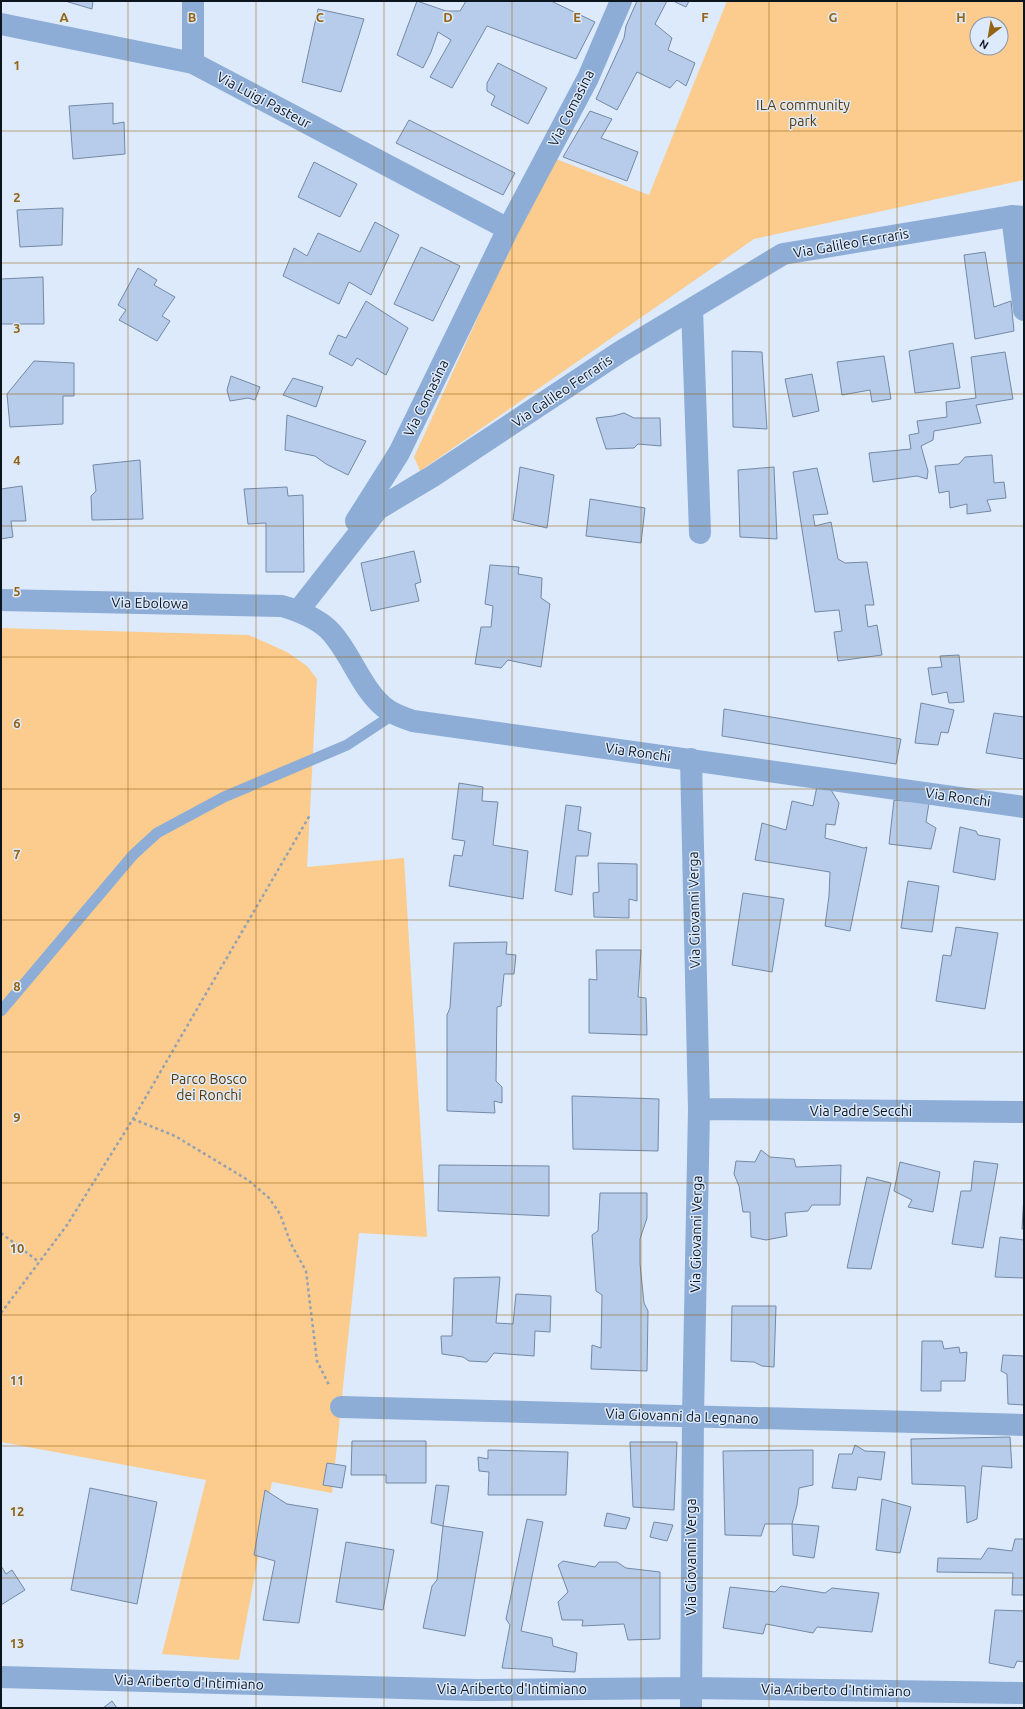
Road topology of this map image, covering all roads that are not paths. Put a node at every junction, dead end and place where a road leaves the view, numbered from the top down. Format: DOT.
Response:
graph roads {
  1 [pos="193,1"];
  2 [pos="621,1"];
  3 [pos="1,24"];
  4 [pos="193,63"];
  5 [pos="1018,216"];
  6 [pos="508,228"];
  7 [pos="692,309"];
  8 [pos="1024,310"];
  9 [pos="700,533"];
  10 [pos="1,600"];
  11 [pos="298,611"];
  12 [pos="394,714"];
  13 [pos="691,759"];
  14 [pos="1024,807"];
  15 [pos="1,1011"];
  16 [pos="698,1109"];
  17 [pos="1024,1112"];
  18 [pos="341,1407"];
  19 [pos="693,1416"];
  20 [pos="1024,1425"];
  21 [pos="1,1677"];
  22 [pos="1024,1693"];
  23 [pos="690,1698"];
  24 [pos="476,1699"];
  1 -- 4 [label="street"];
  2 -- 6 [label="street, Via Comasina"];
  3 -- 4 [label="street, Via Luigi Pasteur"];
  4 -- 6 [label="street, Via Luigi Pasteur"];
  5 -- 7 [label="street, Via Galileo Ferraris"];
  5 -- 8 [label="street"];
  6 -- 11 [label="street, Via Comasina"];
  7 -- 9 [label="street"];
  7 -- 11 [label="street, Via Galileo Ferraris"];
  10 -- 11 [label="street, Via Ebolowa"];
  11 -- 12 [label="street, Via Ronchi"];
  12 -- 13 [label="street, Via Ronchi"];
  12 -- 15 [label="lane"];
  13 -- 14 [label="street, Via Ronchi"];
  13 -- 16 [label="street, Via Giovanni Verga"];
  16 -- 17 [label="street, Via Padre Secchi"];
  16 -- 19 [label="street, Via Giovanni Verga"];
  18 -- 19 [label="street, Via Giovanni da Legnano"];
  19 -- 20 [label="street, Via Giovanni da Legnano"];
  19 -- 23 [label="street, Via Giovanni Verga"];
  21 -- 24 [label="street, Via Ariberto d'Intimiano"];
  22 -- 23 [label="street, Via Ariberto d'Intimiano"];
  23 -- 24 [label="street, Via Ariberto d'Intimiano"];
}
